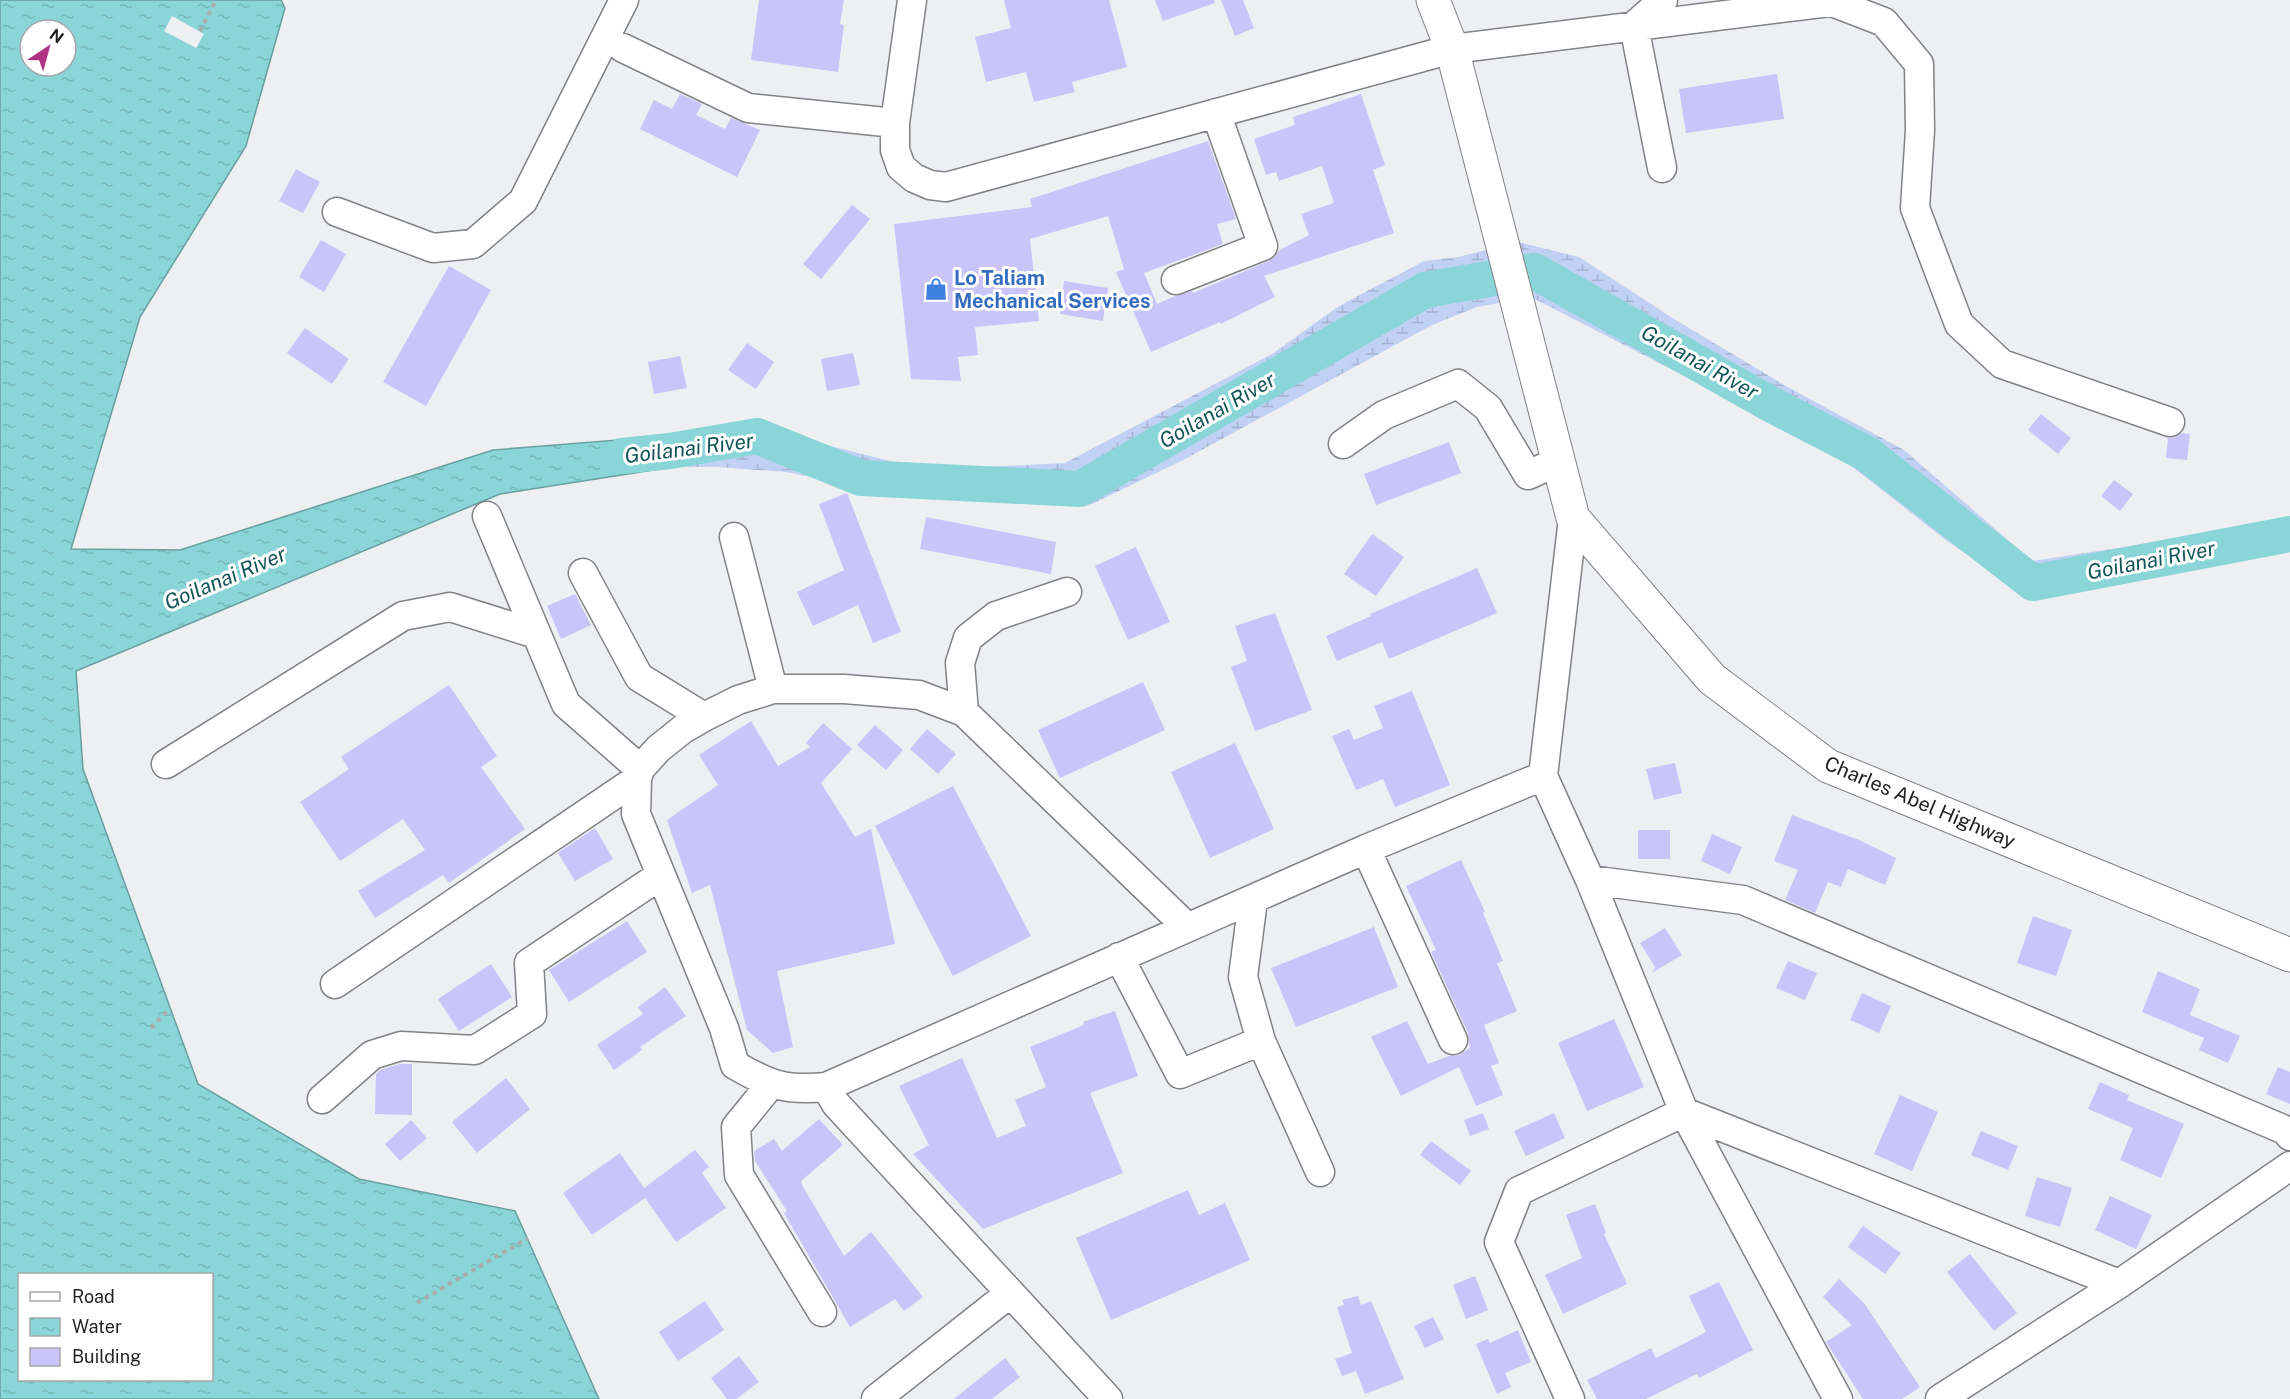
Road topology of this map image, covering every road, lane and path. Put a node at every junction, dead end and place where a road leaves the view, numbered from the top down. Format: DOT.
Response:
graph roads {
  1 [pos="216,0"];
  2 [pos="624,0"];
  3 [pos="912,0"];
  4 [pos="1433,0"];
  5 [pos="1664,0"];
  6 [pos="1839,1"];
  7 [pos="1634,26"];
  8 [pos="200,32"];
  9 [pos="623,48"];
  10 [pos="1452,48"];
  11 [pos="1216,113"];
  12 [pos="895,123"];
  13 [pos="1662,168"];
  14 [pos="337,212"];
  15 [pos="1176,280"];
  16 [pos="2170,422"];
  17 [pos="1343,444"];
  18 [pos="1559,460"];
  19 [pos="487,516"];
  20 [pos="1574,518"];
  21 [pos="734,537"];
  22 [pos="583,573"];
  23 [pos="1066,592"];
  24 [pos="536,634"];
  25 [pos="773,688"];
  26 [pos="964,712"];
  27 [pos="704,717"];
  28 [pos="166,764"];
  29 [pos="638,774"];
  30 [pos="1543,776"];
  31 [pos="1366,849"];
  32 [pos="661,875"];
  33 [pos="1590,880"];
  34 [pos="1253,900"];
  35 [pos="1187,927"];
  36 [pos="2290,955"];
  37 [pos="1119,957"];
  38 [pos="335,984"];
  39 [pos="170,1008"];
  40 [pos="151,1028"];
  41 [pos="1453,1040"];
  42 [pos="1261,1041"];
  43 [pos="771,1084"];
  44 [pos="826,1087"];
  45 [pos="322,1100"];
  46 [pos="1684,1112"];
  47 [pos="2290,1136"];
  48 [pos="2290,1166"];
  49 [pos="1320,1172"];
  50 [pos="528,1238"];
  51 [pos="2119,1284"];
  52 [pos="1009,1294"];
  53 [pos="417,1303"];
  54 [pos="822,1312"];
  55 [pos="876,1399"];
  56 [pos="1108,1399"];
  57 [pos="1570,1399"];
  58 [pos="1838,1399"];
  59 [pos="1940,1399"];
  1 -- 8 [label="path"];
  2 -- 14 [label="street"];
  3 -- 12 [label="street"];
  4 -- 10 [label="main road"];
  5 -- 7 [label="street"];
  6 -- 7 [label="street"];
  6 -- 16 [label="street"];
  7 -- 10 [label="street"];
  7 -- 13 [label="street"];
  9 -- 12 [label="street"];
  10 -- 11 [label="street"];
  10 -- 18 [label="main road, Charles Abel Highway"];
  11 -- 12 [label="street"];
  11 -- 15 [label="street"];
  17 -- 18 [label="street"];
  18 -- 20 [label="main road, Charles Abel Highway"];
  19 -- 24 [label="street"];
  20 -- 30 [label="street"];
  20 -- 36 [label="main road, Charles Abel Highway"];
  21 -- 25 [label="street"];
  22 -- 27 [label="street"];
  23 -- 26 [label="street"];
  24 -- 28 [label="street"];
  24 -- 29 [label="street"];
  25 -- 26 [label="street"];
  25 -- 27 [label="street"];
  26 -- 35 [label="street"];
  27 -- 29 [label="street"];
  29 -- 32 [label="street"];
  29 -- 38 [label="street"];
  30 -- 31 [label="street"];
  30 -- 33 [label="street"];
  31 -- 34 [label="street"];
  31 -- 41 [label="street"];
  32 -- 43 [label="street"];
  32 -- 45 [label="street"];
  33 -- 46 [label="street"];
  33 -- 47 [label="street"];
  34 -- 35 [label="street"];
  34 -- 42 [label="street"];
  35 -- 37 [label="street"];
  37 -- 42 [label="street"];
  37 -- 44 [label="street"];
  39 -- 40 [label="path"];
  42 -- 49 [label="street"];
  43 -- 44 [label="street"];
  43 -- 54 [label="street"];
  44 -- 52 [label="street"];
  46 -- 51 [label="street"];
  46 -- 57 [label="street"];
  46 -- 58 [label="street"];
  48 -- 51 [label="street"];
  50 -- 53 [label="path"];
  51 -- 59 [label="street"];
  52 -- 55 [label="street"];
  52 -- 56 [label="street"];
}
